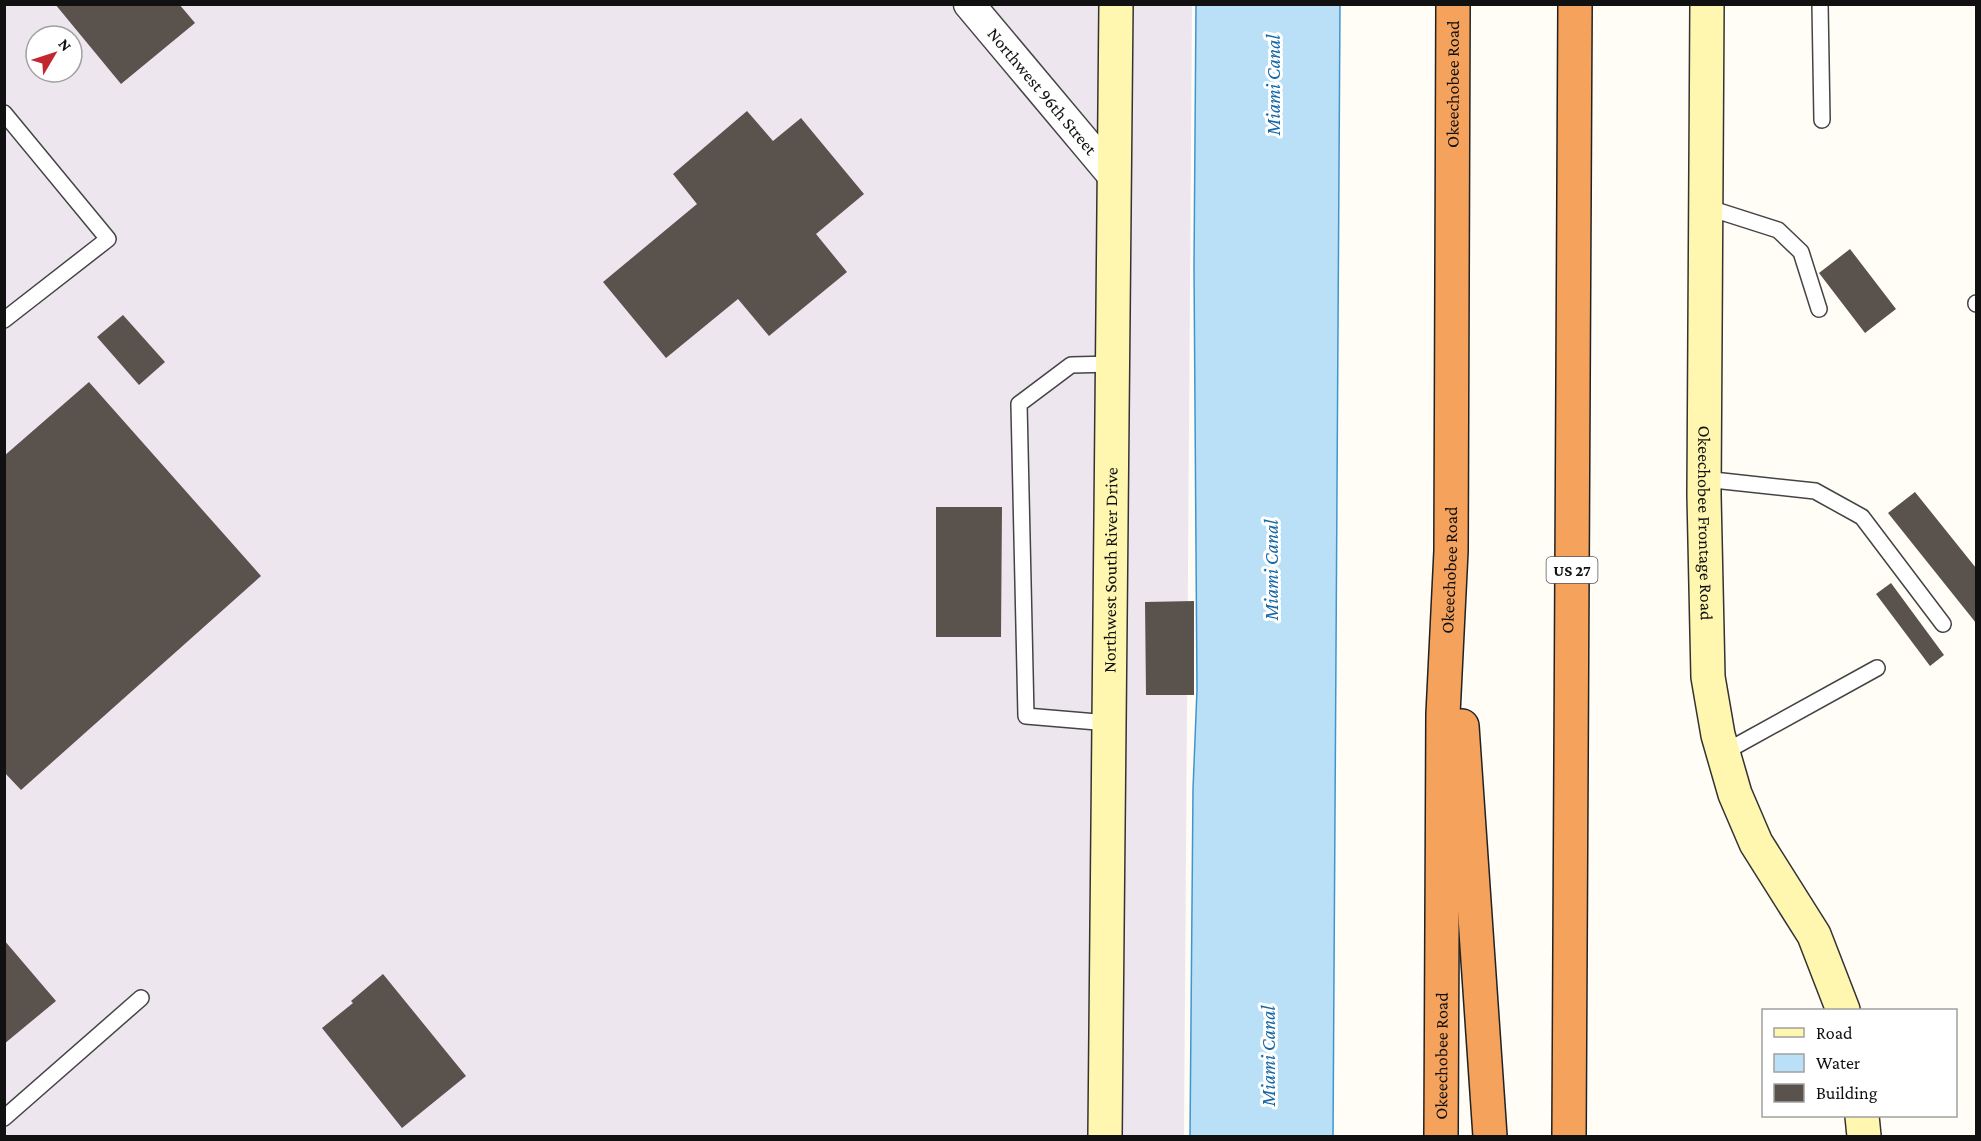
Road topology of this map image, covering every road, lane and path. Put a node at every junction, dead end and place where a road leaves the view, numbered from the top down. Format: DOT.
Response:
graph roads {
  1 [pos="969,4"];
  2 [pos="1116,4"];
  3 [pos="1453,4"];
  4 [pos="1575,4"];
  5 [pos="1707,4"];
  6 [pos="1820,4"];
  7 [pos="4,113"];
  8 [pos="1822,120"];
  9 [pos="1115,178"];
  10 [pos="1706,207"];
  11 [pos="1819,309"];
  12 [pos="4,320"];
  13 [pos="1113,364"];
  14 [pos="1704,479"];
  15 [pos="1451,551"];
  16 [pos="1943,624"];
  17 [pos="1877,668"];
  18 [pos="1109,723"];
  19 [pos="1723,753"];
  20 [pos="141,998"];
  21 [pos="1842,1009"];
  22 [pos="1862,1117"];
  23 [pos="4,1118"];
  24 [pos="1105,1137"];
  25 [pos="1440,1137"];
  26 [pos="1490,1137"];
  27 [pos="1569,1137"];
  28 [pos="1864,1137"];
  1 -- 9 [label="street, Northwest 96th Street"];
  2 -- 9 [label="street, Northwest South River Drive"];
  3 -- 15 [label="highway, Okeechobee Road"];
  4 -- 27 [label="highway, US 27"];
  5 -- 10 [label="street, Okeechobee Frontage Road"];
  6 -- 8 [label="lane"];
  7 -- 12 [label="lane"];
  9 -- 13 [label="street, Northwest South River Drive"];
  10 -- 11 [label="lane"];
  10 -- 14 [label="street, Okeechobee Frontage Road"];
  13 -- 18 [label="street, Northwest South River Drive"];
  13 -- 18 [label="lane"];
  14 -- 16 [label="lane"];
  14 -- 19 [label="street, Okeechobee Frontage Road"];
  15 -- 25 [label="highway, Okeechobee Road"];
  15 -- 26 [label="highway"];
  17 -- 19 [label="lane"];
  18 -- 24 [label="street, Northwest South River Drive"];
  19 -- 21 [label="street, Okeechobee Frontage Road"];
  20 -- 23 [label="lane"];
  22 -- 28 [label="street"];
}
